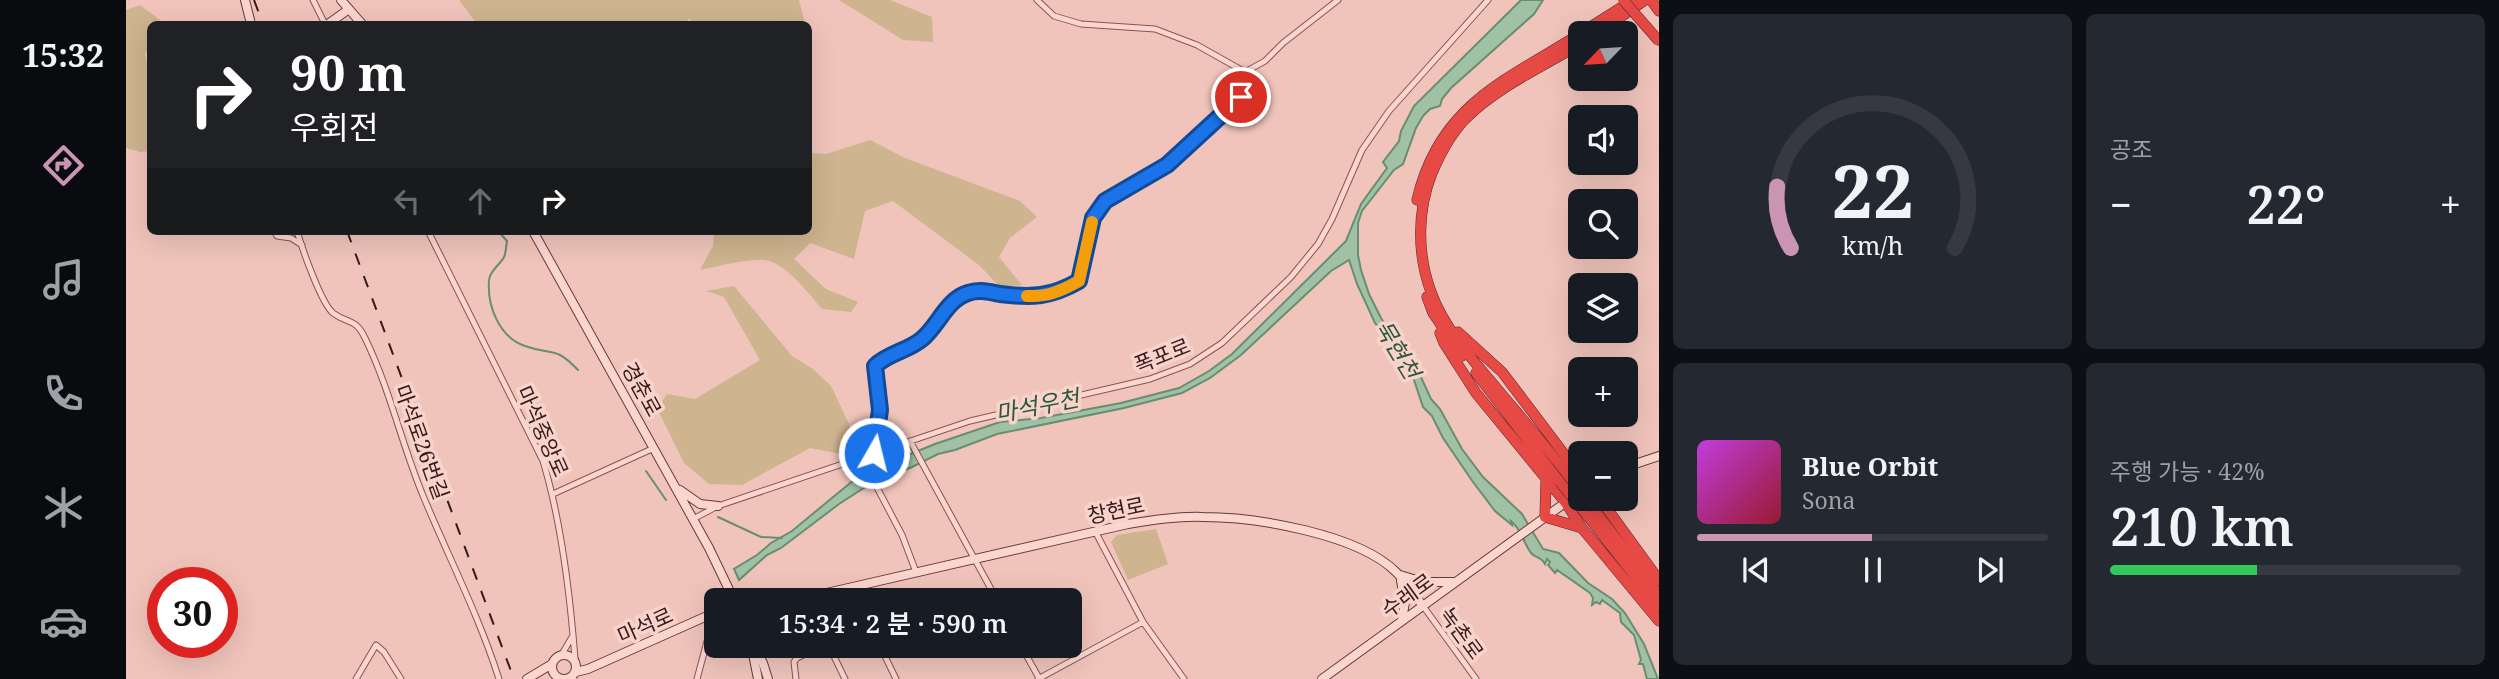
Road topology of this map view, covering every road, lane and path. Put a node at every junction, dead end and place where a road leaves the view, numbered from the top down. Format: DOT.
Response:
graph roads {
  1 [pos="244,0"];
  2 [pos="313,0"];
  3 [pos="341,0"];
  4 [pos="1037,0"];
  5 [pos="1338,0"];
  6 [pos="1488,0"];
  7 [pos="1623,0"];
  8 [pos="1633,0"];
  9 [pos="1645,0"];
  10 [pos="1651,0"];
  11 [pos="349,9"];
  12 [pos="1659,11"];
  13 [pos="250,21"];
  14 [pos="325,21"];
  15 [pos="331,21"];
  16 [pos="359,21"];
  17 [pos="1601,21"];
  18 [pos="1615,21"];
  19 [pos="1659,41"];
  20 [pos="1568,42"];
  21 [pos="1568,51"];
  22 [pos="1245,72"];
  23 [pos="276,235"];
  24 [pos="298,235"];
  25 [pos="430,235"];
  26 [pos="535,235"];
  27 [pos="302,245"];
  28 [pos="1433,313"];
  29 [pos="1447,322"];
  30 [pos="910,441"];
  31 [pos="654,448"];
  32 [pos="874,453"];
  33 [pos="1659,456"];
  34 [pos="861,457"];
  35 [pos="1566,458"];
  36 [pos="1568,460"];
  37 [pos="1638,463"];
  38 [pos="1563,478"];
  39 [pos="1546,479"];
  40 [pos="1568,482"];
  41 [pos="675,487"];
  42 [pos="553,494"];
  43 [pos="1566,503"];
  44 [pos="718,506"];
  45 [pos="1609,511"];
  46 [pos="1591,513"];
  47 [pos="1545,517"];
  48 [pos="693,519"];
  49 [pos="1582,528"];
  50 [pos="1096,533"];
  51 [pos="975,560"];
  52 [pos="916,572"];
  53 [pos="1399,575"];
  54 [pos="1659,580"];
  55 [pos="1455,582"];
  56 [pos="729,588"];
  57 [pos="855,588"];
  58 [pos="990,588"];
  59 [pos="1659,595"];
  60 [pos="1423,606"];
  61 [pos="1659,607"];
  62 [pos="704,618"];
  63 [pos="1402,621"];
  64 [pos="1659,621"];
  65 [pos="1143,622"];
  66 [pos="573,634"];
  67 [pos="562,654"];
  68 [pos="704,655"];
  69 [pos="755,658"];
  70 [pos="760,658"];
  71 [pos="797,658"];
  72 [pos="835,658"];
  73 [pos="886,658"];
  74 [pos="1028,658"];
  75 [pos="575,659"];
  76 [pos="552,664"];
  77 [pos="574,675"];
  78 [pos="557,677"];
  79 [pos="529,678"];
  80 [pos="356,679"];
  81 [pos="401,679"];
  82 [pos="499,679"];
  83 [pos="698,679"];
  84 [pos="758,679"];
  85 [pos="768,679"];
  86 [pos="796,679"];
  87 [pos="845,679"];
  88 [pos="896,679"];
  89 [pos="1039,679"];
  90 [pos="1184,679"];
  91 [pos="1322,679"];
  92 [pos="1476,679"];
  1 -- 13 [label="main road"];
  2 -- 14 [label="street"];
  3 -- 11 [label="main road"];
  4 -- 22 [label="street"];
  5 -- 22 [label="street"];
  6 -- 30 [label="street, 폭포로"];
  7 -- 19 [label="highway, bridge"];
  8 -- 17 [label="highway"];
  9 -- 18 [label="highway"];
  10 -- 12 [label="highway"];
  11 -- 15 [label="main road"];
  11 -- 16 [label="main road"];
  20 -- 28 [label="highway"];
  21 -- 29 [label="highway"];
  22 -- 32 [label="street"];
  23 -- 27 [label="street"];
  24 -- 27 [label="street, 마석로26번길"];
  25 -- 42 [label="street, 마석중앙로"];
  26 -- 31 [label="main road, 경춘로"];
  27 -- 82 [label="street, 마석로26번길"];
  28 -- 38 [label="highway"];
  28 -- 39 [label="highway"];
  29 -- 35 [label="highway"];
  29 -- 38 [label="highway"];
  30 -- 32 [label="street, 폭포로"];
  30 -- 51 [label="street"];
  31 -- 41 [label="main road, 경춘로"];
  31 -- 42 [label="street"];
  32 -- 34 [label="street, 폭포로"];
  33 -- 37 [label="main road"];
  34 -- 44 [label="street, 폭포로"];
  34 -- 52 [label="street"];
  35 -- 36 [label="highway"];
  38 -- 40 [label="highway"];
  38 -- 46 [label="highway, bridge"];
  39 -- 43 [label="highway"];
  39 -- 47 [label="highway"];
  41 -- 44 [label="main road"];
  41 -- 48 [label="main road, 경춘로"];
  42 -- 66 [label="street, 마석중앙로"];
  43 -- 47 [label="main road"];
  43 -- 49 [label="highway"];
  44 -- 48 [label="street, 폭포로"];
  45 -- 54 [label="highway"];
  46 -- 59 [label="highway"];
  46 -- 61 [label="highway"];
  47 -- 49 [label="highway"];
  47 -- 55 [label="main road, 수레로"];
  48 -- 56 [label="main road, 경춘로"];
  49 -- 64 [label="highway"];
  50 -- 51 [label="main road, 창현로"];
  50 -- 53 [label="main road, 창현로"];
  50 -- 65 [label="street"];
  51 -- 52 [label="main road, 창현로"];
  51 -- 58 [label="street"];
  52 -- 57 [label="main road, 창현로"];
  53 -- 55 [label="main road"];
  53 -- 60 [label="main road, 창현로"];
  53 -- 63 [label="main road"];
  55 -- 60 [label="main road, 수레로"];
  60 -- 63 [label="main road, 수레로"];
  60 -- 92 [label="street, 녹촌로"];
  62 -- 77 [label="main road, 마석로"];
  63 -- 91 [label="main road, 수레로"];
  65 -- 89 [label="street"];
  65 -- 90 [label="street"];
  66 -- 67 [label="street"];
  66 -- 75 [label="street, 마석중앙로"];
  67 -- 75 [label="main road"];
  67 -- 76 [label="main road"];
  68 -- 83 [label="street"];
  69 -- 84 [label="main road"];
  70 -- 85 [label="main road"];
  71 -- 86 [label="street"];
  72 -- 87 [label="street"];
  73 -- 88 [label="street"];
  74 -- 89 [label="street"];
  75 -- 77 [label="main road"];
  76 -- 78 [label="main road"];
  76 -- 79 [label="main road"];
  77 -- 78 [label="main road"];
  78 -- 79 [label="main road"];
  80 -- 81 [label="street"];
}
